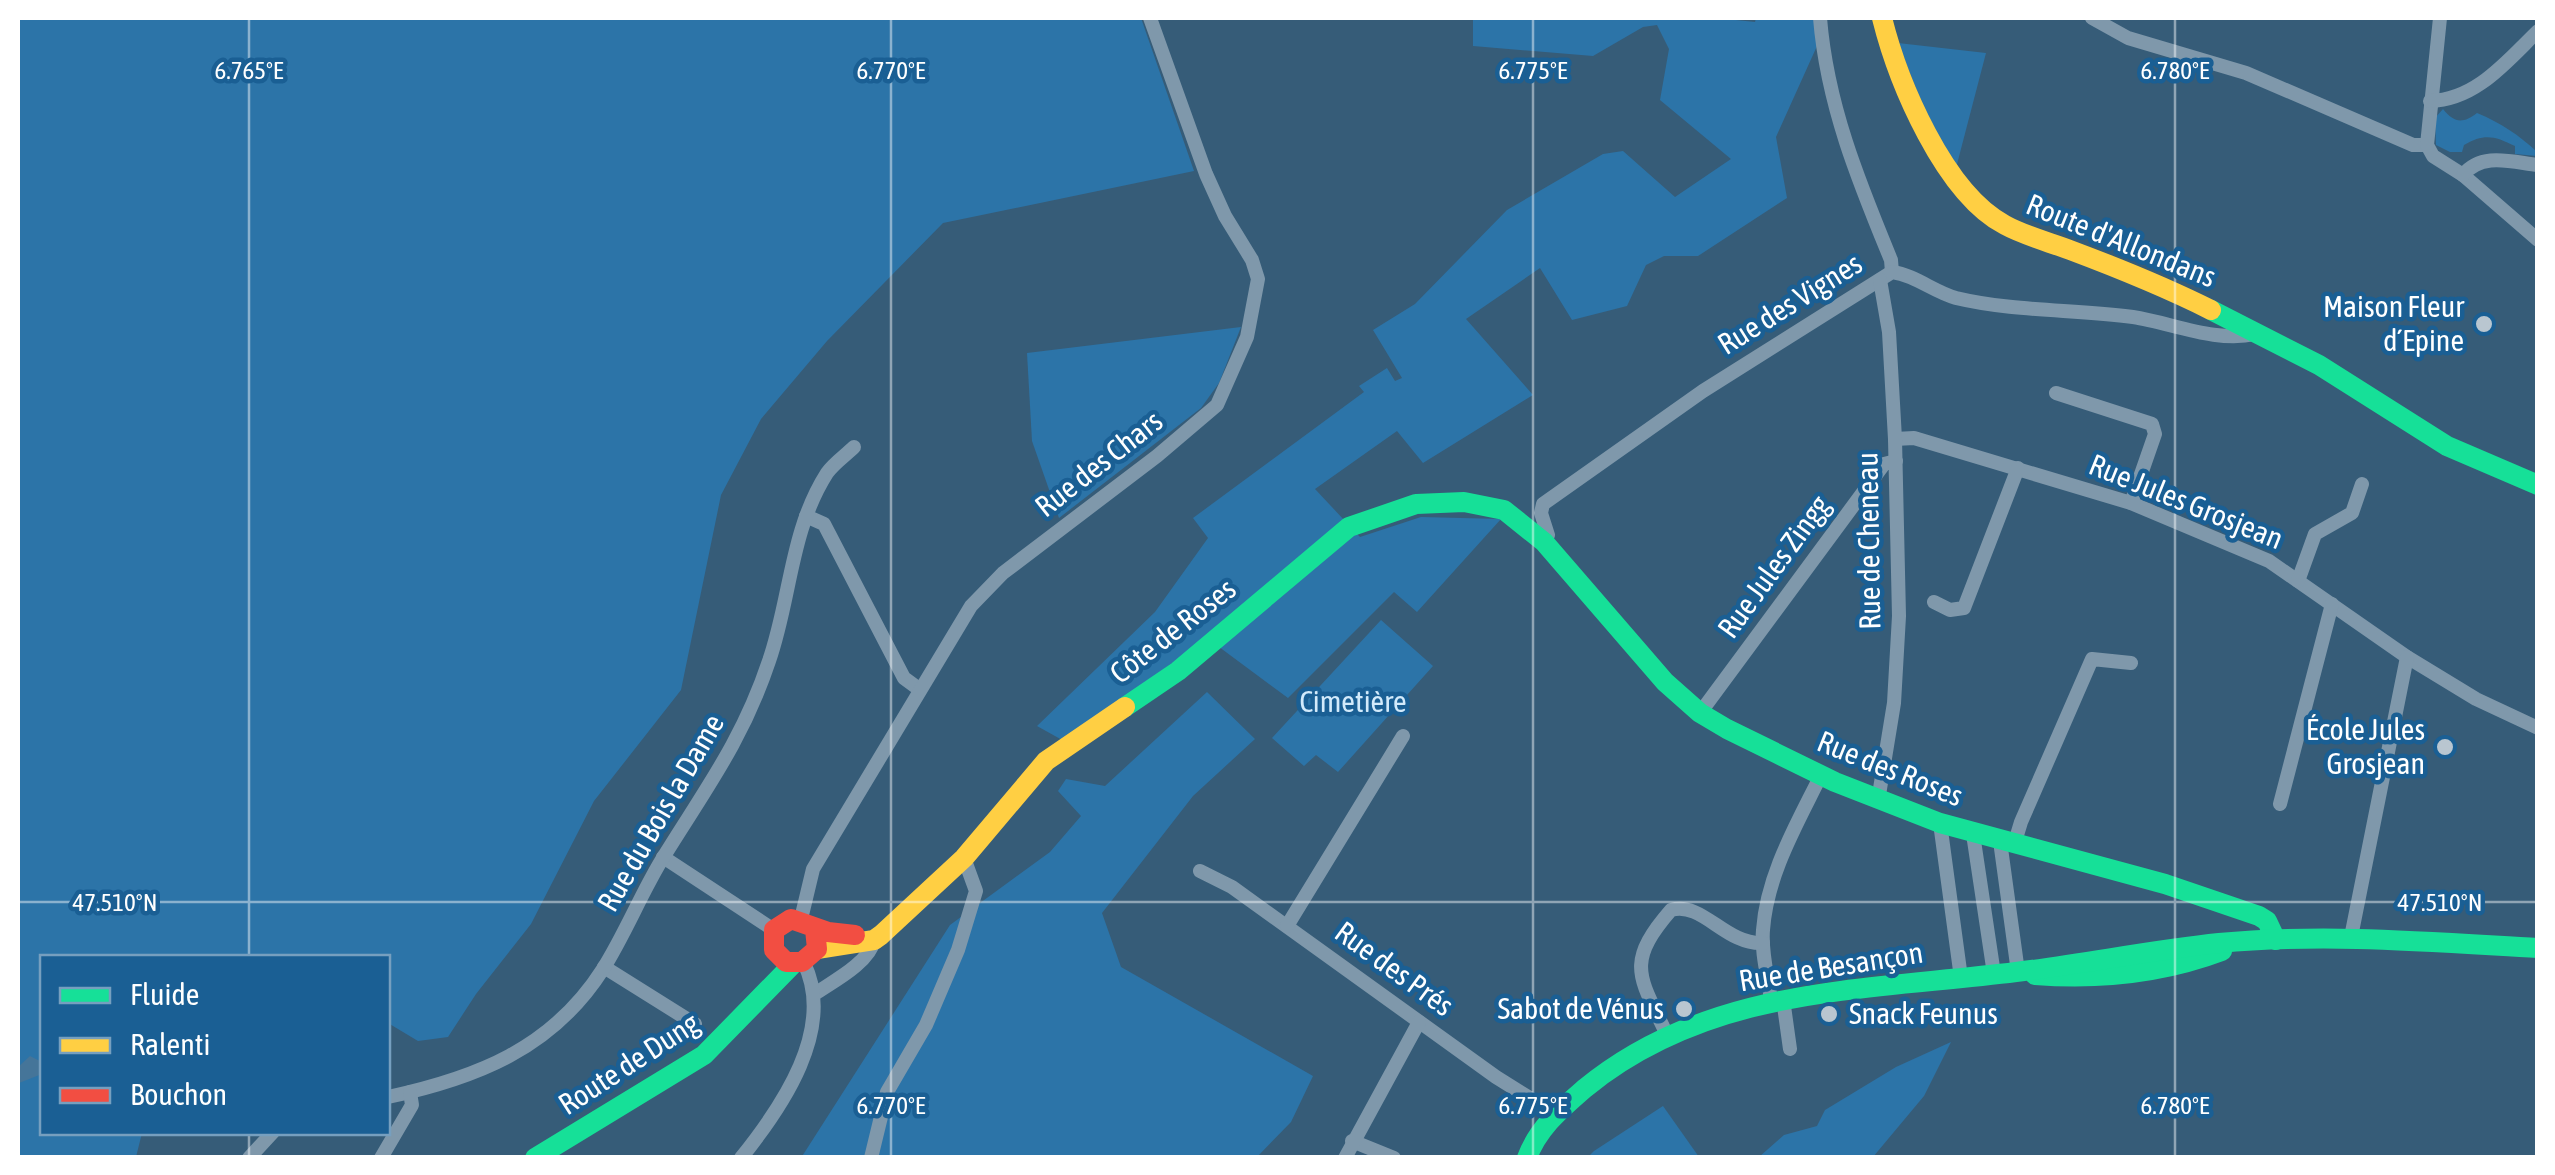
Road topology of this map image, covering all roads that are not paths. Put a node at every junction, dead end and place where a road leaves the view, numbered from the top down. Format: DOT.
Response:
graph roads {
  1 [pos="1150,18"];
  2 [pos="1820,18"];
  3 [pos="1882,18"];
  4 [pos="2092,18"];
  5 [pos="2440,18"];
  6 [pos="2538,31"];
  7 [pos="2430,100"];
  8 [pos="2427,145"];
  9 [pos="2538,165"];
  10 [pos="2463,176"];
  11 [pos="2538,240"];
  12 [pos="1886,276"];
  13 [pos="2254,334"];
  14 [pos="2056,394"];
  15 [pos="1895,439"];
  16 [pos="854,447"];
  17 [pos="1896,461"];
  18 [pos="2018,468"];
  19 [pos="2362,484"];
  20 [pos="2538,485"];
  21 [pos="2132,503"];
  22 [pos="806,516"];
  23 [pos="1544,542"];
  24 [pos="2298,580"];
  25 [pos="1934,602"];
  26 [pos="2332,604"];
  27 [pos="2407,657"];
  28 [pos="2131,663"];
  29 [pos="919,689"];
  30 [pos="1700,713"];
  31 [pos="2538,728"];
  32 [pos="1402,736"];
  33 [pos="1820,775"];
  34 [pos="1878,800"];
  35 [pos="2280,804"];
  36 [pos="1940,823"];
  37 [pos="1973,834"];
  38 [pos="2007,843"];
  39 [pos="663,858"];
  40 [pos="964,858"];
  41 [pos="1200,871"];
  42 [pos="1286,926"];
  43 [pos="880,935"];
  44 [pos="2350,937"];
  45 [pos="773,938"];
  46 [pos="2276,940"];
  47 [pos="1763,943"];
  48 [pos="806,945"];
  49 [pos="2538,948"];
  50 [pos="604,967"];
  51 [pos="2018,972"];
  52 [pos="1994,974"];
  53 [pos="1960,978"];
  54 [pos="816,993"];
  55 [pos="1777,1000"];
  56 [pos="746,1010"];
  57 [pos="1420,1022"];
  58 [pos="695,1024"];
  59 [pos="1668,1035"];
  60 [pos="1790,1048"];
  61 [pos="410,1092"];
  62 [pos="390,1097"];
  63 [pos="1552,1116"];
  64 [pos="270,1135"];
  65 [pos="1352,1141"];
  66 [pos="249,1158"];
  67 [pos="381,1158"];
  68 [pos="535,1158"];
  69 [pos="741,1158"];
  70 [pos="871,1158"];
  71 [pos="1345,1158"];
  72 [pos="1394,1158"];
  73 [pos="1527,1158"];
  1 -- 29 [label="street, Rue des Chars"];
  2 -- 12 [label="street, Rue de Cheneau"];
  3 -- 13 [label="street, Route d'Allondans"];
  4 -- 8 [label="street"];
  5 -- 7 [label="street"];
  6 -- 7 [label="street"];
  7 -- 8 [label="street"];
  8 -- 10 [label="street"];
  9 -- 10 [label="street"];
  10 -- 11 [label="street"];
  12 -- 13 [label="street, Rue des Vignes"];
  12 -- 15 [label="street, Rue de Cheneau"];
  12 -- 23 [label="street, Rue des Vignes"];
  13 -- 20 [label="street, Route d'Allondans"];
  14 -- 21 [label="street"];
  15 -- 17 [label="street, Rue de Cheneau"];
  15 -- 18 [label="street, Rue Jules Grosjean"];
  16 -- 22 [label="street, Rue du Bois la Dame"];
  17 -- 30 [label="street, Rue Jules Zingg"];
  17 -- 34 [label="street, Rue de Cheneau"];
  18 -- 21 [label="street, Rue Jules Grosjean"];
  18 -- 25 [label="street"];
  19 -- 24 [label="street"];
  21 -- 24 [label="street, Rue Jules Grosjean"];
  22 -- 29 [label="street"];
  22 -- 39 [label="street, Rue du Bois la Dame"];
  23 -- 30 [label="street, Rue des Roses"];
  23 -- 40 [label="street, Côte de Roses"];
  24 -- 26 [label="street, Rue Jules Grosjean"];
  26 -- 27 [label="street, Rue Jules Grosjean"];
  26 -- 35 [label="street"];
  27 -- 31 [label="street, Rue Jules Grosjean"];
  27 -- 44 [label="street"];
  28 -- 38 [label="street"];
  29 -- 48 [label="street, Rue des Chars"];
  30 -- 33 [label="street, Rue des Roses"];
  32 -- 42 [label="street"];
  33 -- 34 [label="street, Rue des Roses"];
  33 -- 47 [label="street"];
  34 -- 36 [label="street, Rue des Roses"];
  36 -- 37 [label="street, Rue des Roses"];
  36 -- 53 [label="street"];
  37 -- 38 [label="street, Rue des Roses"];
  37 -- 52 [label="street"];
  38 -- 46 [label="street, Rue des Roses"];
  38 -- 51 [label="street"];
  39 -- 45 [label="street"];
  39 -- 50 [label="street, Rue du Bois la Dame"];
  40 -- 43 [label="street, Côte de Roses"];
  40 -- 70 [label="street"];
  41 -- 42 [label="street, Rue des Prés"];
  42 -- 57 [label="street, Rue des Prés"];
  43 -- 48 [label="street"];
  43 -- 54 [label="street"];
  44 -- 46 [label="street, Rue de Besançon"];
  44 -- 49 [label="street, Rue de Besançon"];
  45 -- 48 [label="street"];
  45 -- 48 [label="street"];
  45 -- 56 [label="street, Route de Dung"];
  46 -- 51 [label="street, Rue de Besançon"];
  47 -- 55 [label="street"];
  47 -- 59 [label="street"];
  48 -- 54 [label="street"];
  48 -- 56 [label="street, Route de Dung"];
  50 -- 58 [label="street"];
  50 -- 61 [label="street, Rue du Bois la Dame"];
  51 -- 52 [label="street, Rue de Besançon"];
  52 -- 53 [label="street, Rue de Besançon"];
  53 -- 55 [label="street, Rue de Besançon"];
  54 -- 69 [label="street"];
  55 -- 59 [label="street, Rue de Besançon"];
  55 -- 60 [label="street"];
  56 -- 68 [label="street, Route de Dung"];
  57 -- 63 [label="street, Rue des Prés"];
  57 -- 65 [label="street"];
  59 -- 63 [label="street, Rue de Besançon"];
  61 -- 62 [label="street, Rue du Bois la Dame"];
  61 -- 67 [label="street"];
  63 -- 73 [label="street, Rue de Besançon"];
  64 -- 66 [label="street"];
  65 -- 71 [label="street"];
  65 -- 72 [label="street"];
}
